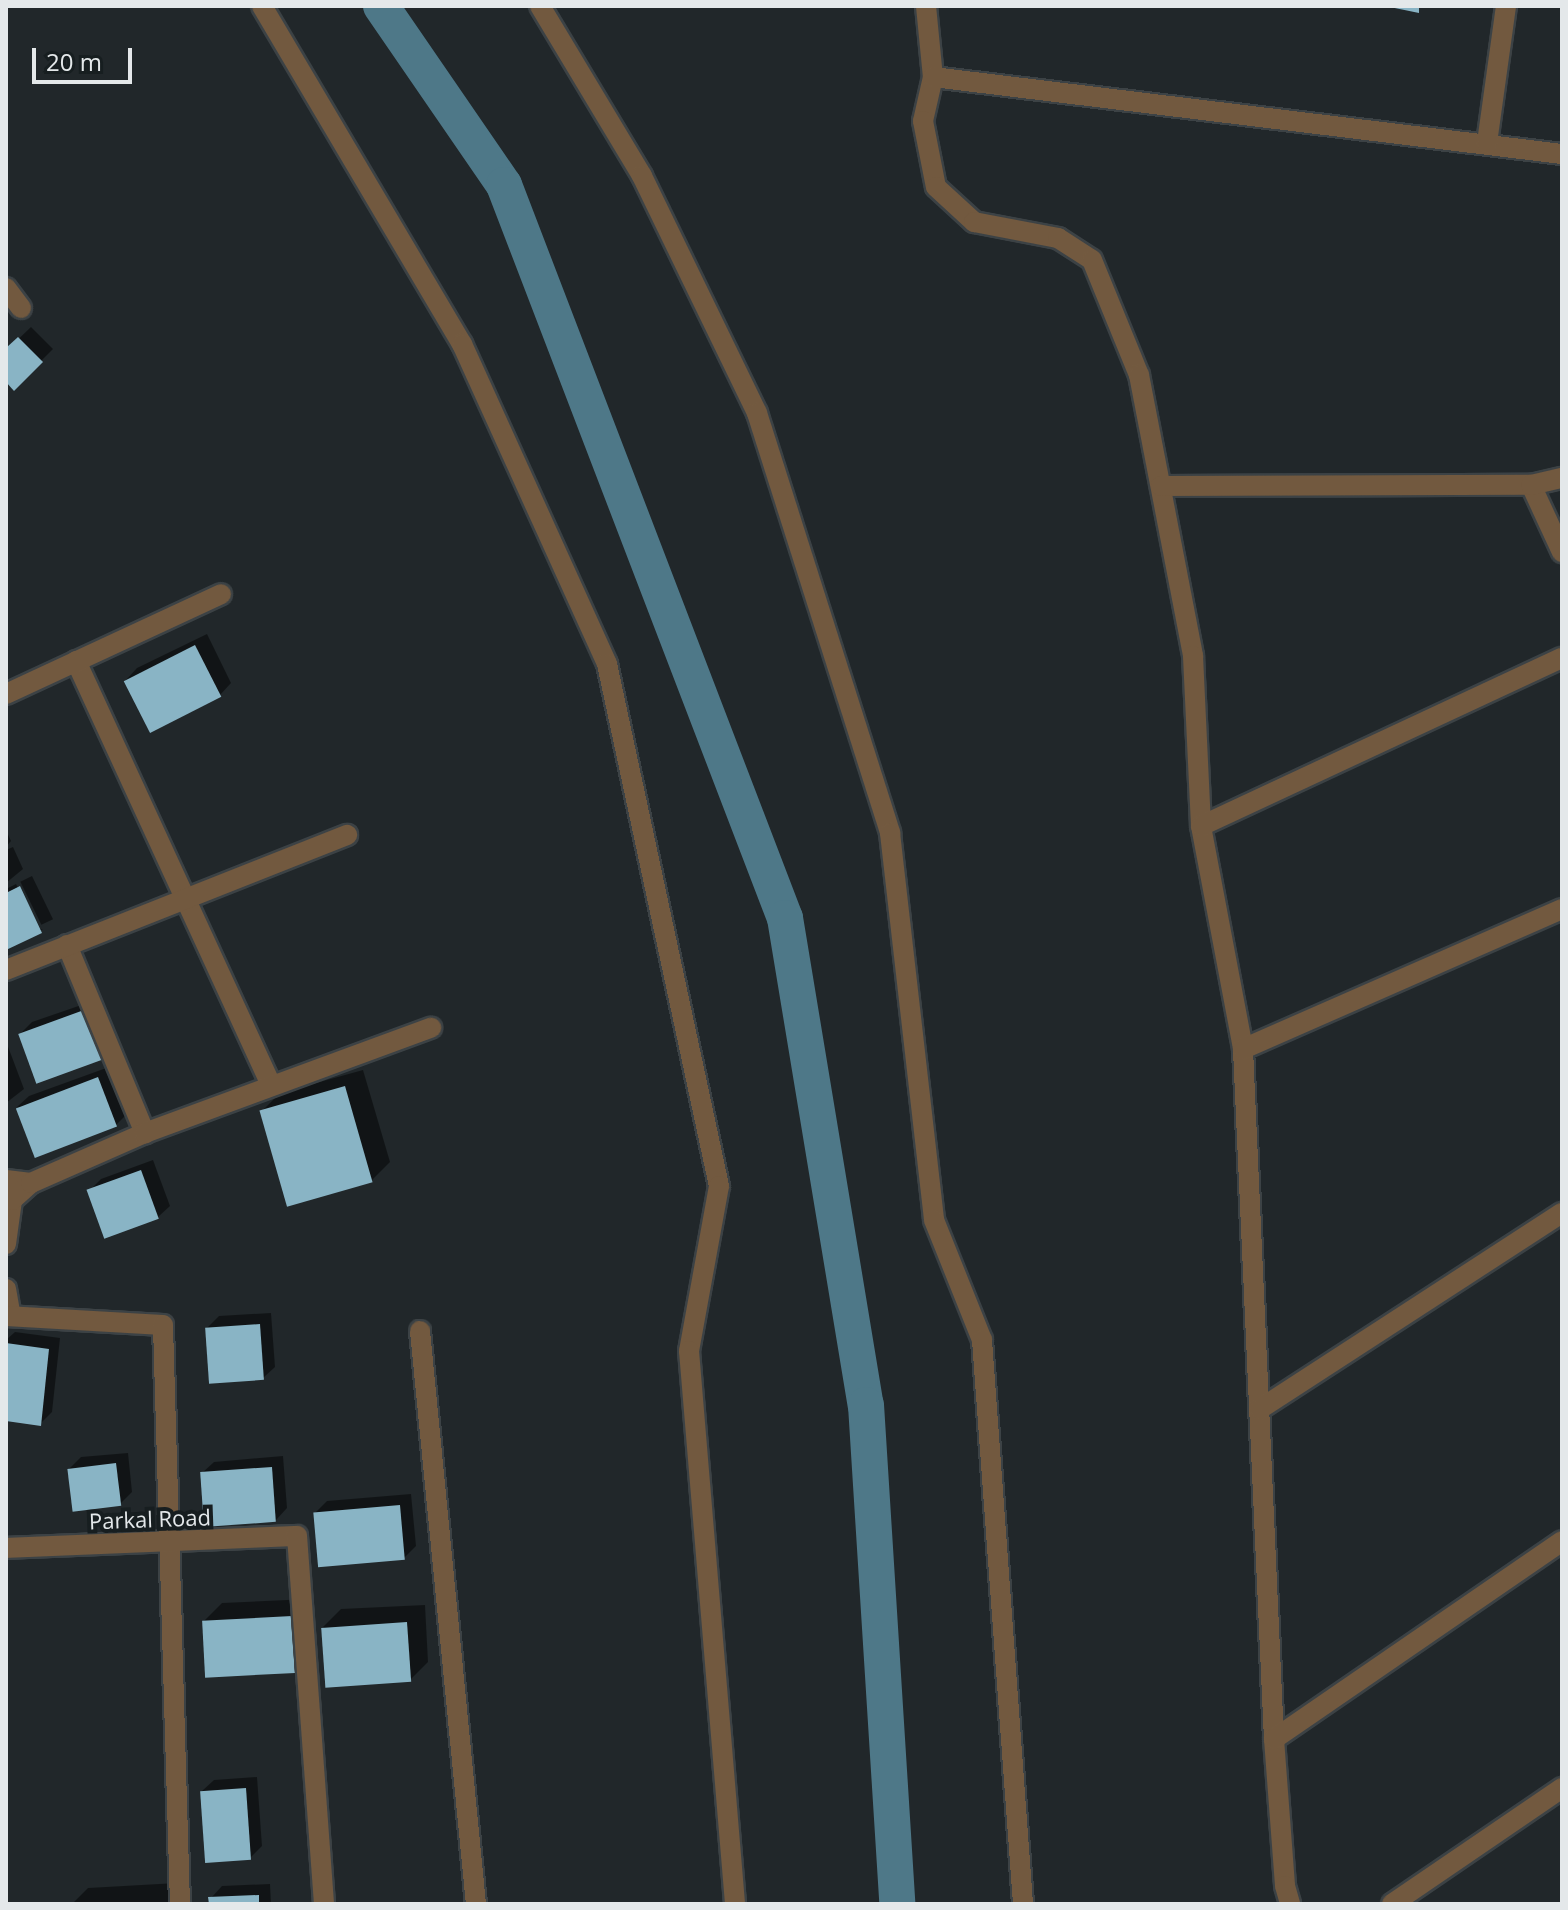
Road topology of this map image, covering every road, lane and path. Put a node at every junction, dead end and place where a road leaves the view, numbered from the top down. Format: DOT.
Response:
graph roads {
  1 [pos="262,6"];
  2 [pos="540,6"];
  3 [pos="926,6"];
  4 [pos="1506,6"];
  5 [pos="933,77"];
  6 [pos="1487,143"];
  7 [pos="1562,154"];
  8 [pos="6,288"];
  9 [pos="21,308"];
  10 [pos="1562,478"];
  11 [pos="1531,485"];
  12 [pos="1161,486"];
  13 [pos="1562,552"];
  14 [pos="221,594"];
  15 [pos="1562,658"];
  16 [pos="76,661"];
  17 [pos="6,694"];
  18 [pos="1201,826"];
  19 [pos="347,835"];
  20 [pos="185,899"];
  21 [pos="1562,909"];
  22 [pos="67,945"];
  23 [pos="6,970"];
  24 [pos="431,1028"];
  25 [pos="1243,1049"];
  26 [pos="271,1085"];
  27 [pos="145,1133"];
  28 [pos="6,1180"];
  29 [pos="31,1183"];
  30 [pos="1562,1213"];
  31 [pos="6,1244"];
  32 [pos="6,1289"];
  33 [pos="9,1316"];
  34 [pos="420,1331"];
  35 [pos="1260,1409"];
  36 [pos="1562,1541"];
  37 [pos="171,1543"];
  38 [pos="6,1548"];
  39 [pos="1274,1739"];
  40 [pos="1562,1788"];
  41 [pos="180,1904"];
  42 [pos="324,1904"];
  43 [pos="476,1904"];
  44 [pos="735,1904"];
  45 [pos="1023,1904"];
  46 [pos="1290,1904"];
  47 [pos="1392,1904"];
  1 -- 44 [label="street"];
  2 -- 45 [label="street"];
  3 -- 5 [label="street"];
  4 -- 6 [label="street"];
  5 -- 6 [label="street"];
  5 -- 12 [label="street"];
  6 -- 7 [label="street"];
  8 -- 9 [label="street"];
  10 -- 11 [label="street"];
  11 -- 12 [label="street"];
  11 -- 13 [label="street"];
  12 -- 18 [label="street"];
  14 -- 16 [label="street"];
  15 -- 18 [label="street"];
  16 -- 17 [label="street"];
  16 -- 20 [label="street"];
  18 -- 25 [label="street"];
  19 -- 20 [label="street"];
  20 -- 22 [label="street"];
  20 -- 26 [label="street"];
  21 -- 25 [label="street"];
  22 -- 23 [label="street"];
  22 -- 27 [label="street"];
  24 -- 26 [label="street"];
  25 -- 35 [label="street"];
  26 -- 27 [label="street"];
  27 -- 29 [label="street"];
  28 -- 29 [label="street"];
  29 -- 31 [label="street"];
  30 -- 35 [label="street"];
  32 -- 33 [label="street"];
  33 -- 37 [label="street"];
  34 -- 43 [label="street"];
  35 -- 39 [label="street"];
  36 -- 39 [label="street"];
  37 -- 38 [label="street, Parkal Road"];
  37 -- 41 [label="street"];
  37 -- 42 [label="street, Parkal Road"];
  39 -- 46 [label="street"];
  40 -- 47 [label="street"];
}
